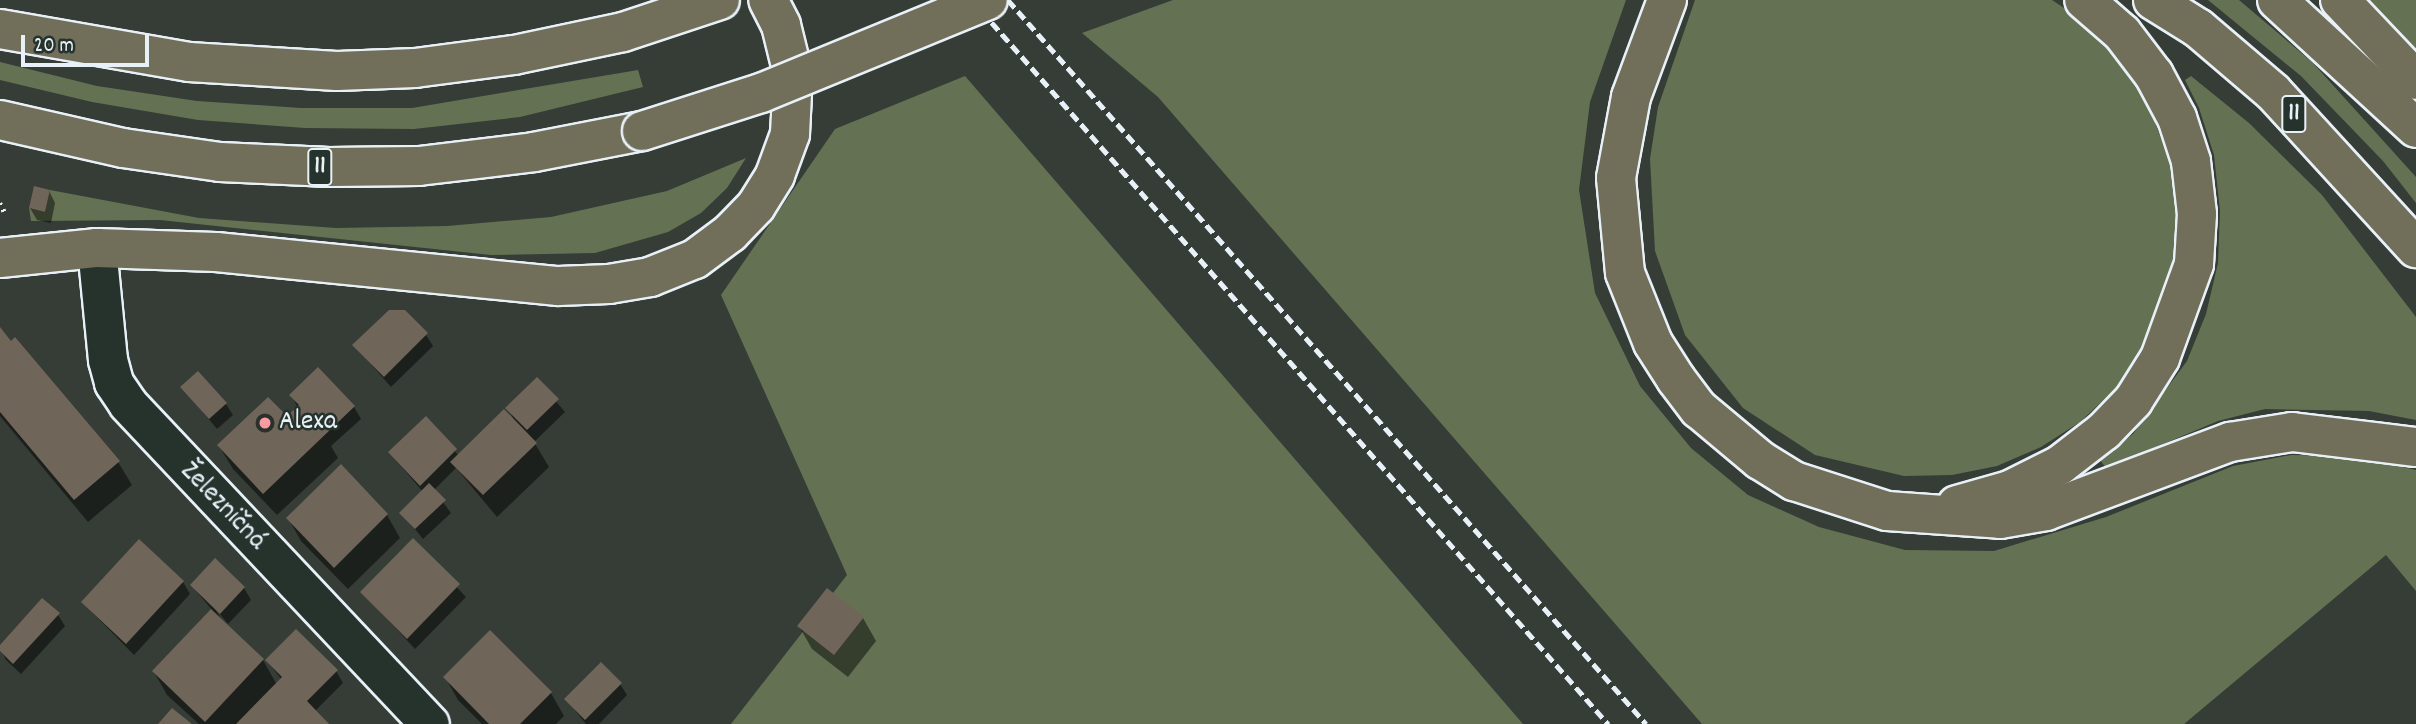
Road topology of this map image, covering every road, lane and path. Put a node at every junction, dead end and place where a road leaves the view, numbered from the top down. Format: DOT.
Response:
graph roads {
  1 [pos="720,0"];
  2 [pos="768,0"];
  3 [pos="988,0"];
  4 [pos="1667,0"];
  5 [pos="2084,0"];
  6 [pos="2153,0"];
  7 [pos="2277,0"];
  8 [pos="2340,0"];
  9 [pos="0,2"];
  10 [pos="0,29"];
  11 [pos="120,51"];
  12 [pos="2416,80"];
  13 [pos="0,120"];
  14 [pos="2416,128"];
  15 [pos="97,248"];
  16 [pos="2416,248"];
  17 [pos="0,258"];
  18 [pos="2416,447"];
  19 [pos="1928,513"];
  20 [pos="430,724"];
  1 -- 11 [label="main road"];
  2 -- 15 [label="main road"];
  3 -- 13 [label="main road, 11, bridge"];
  4 -- 19 [label="main road"];
  5 -- 19 [label="main road"];
  6 -- 16 [label="main road, 11"];
  7 -- 14 [label="main road"];
  8 -- 12 [label="main road"];
  9 -- 11 [label="main road"];
  10 -- 11 [label="main road"];
  15 -- 17 [label="main road"];
  15 -- 20 [label="street, Železničná"];
  18 -- 19 [label="main road"];
}
